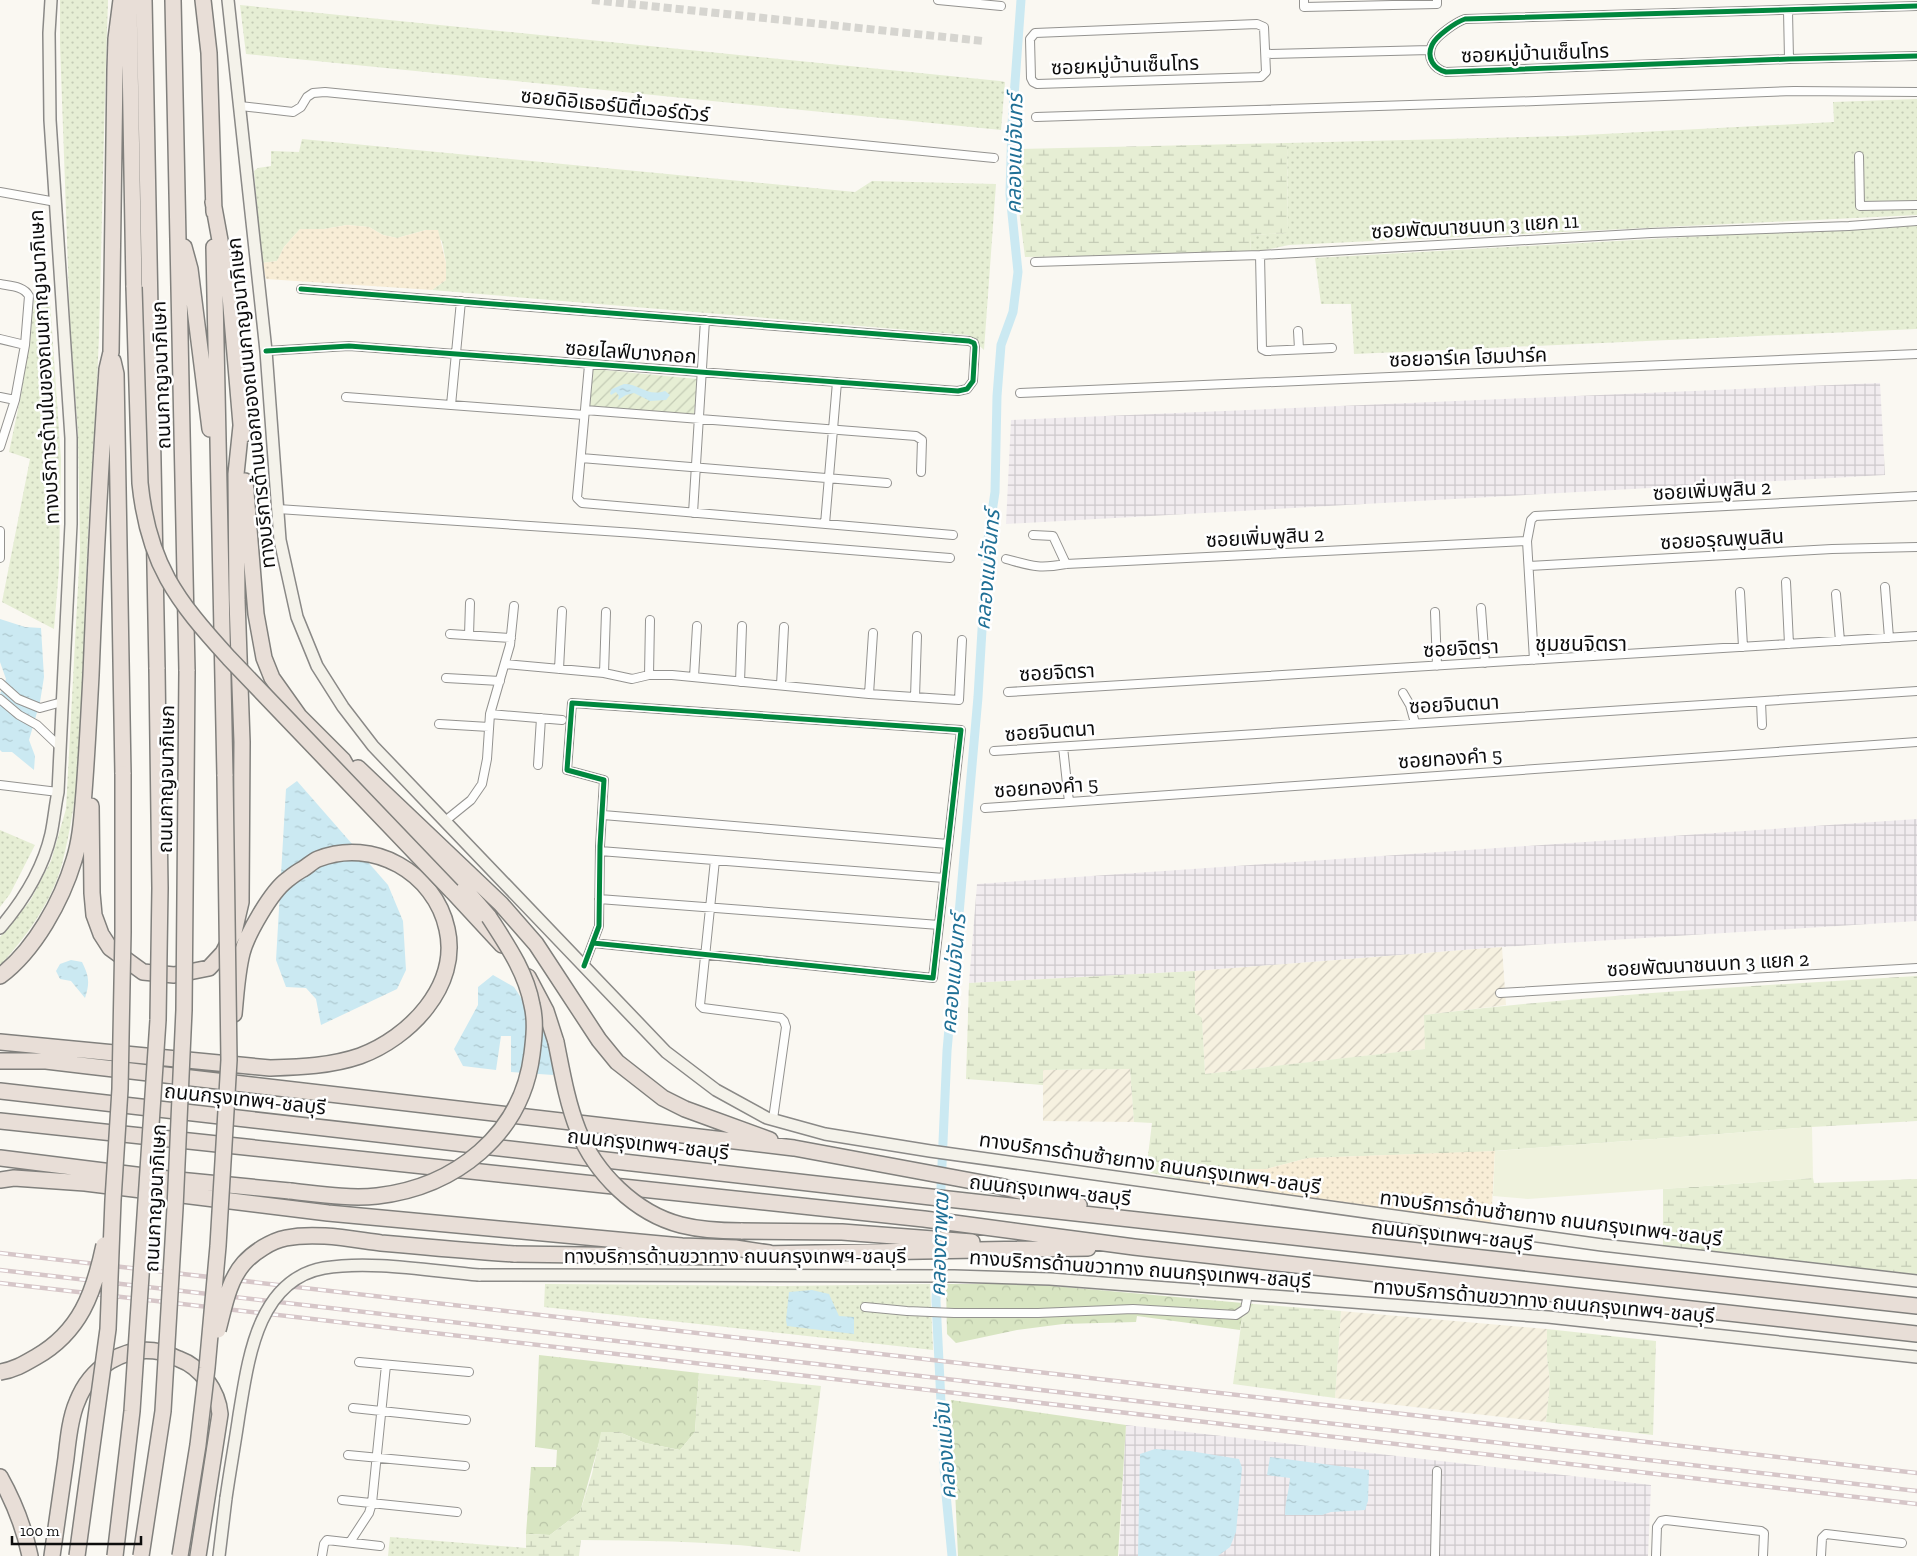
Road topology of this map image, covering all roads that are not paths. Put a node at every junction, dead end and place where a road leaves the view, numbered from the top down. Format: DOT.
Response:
graph roads {
  1 [pos="51,0"];
  2 [pos="121,0"];
  3 [pos="129,0"];
  4 [pos="144,0"];
  5 [pos="173,0"];
  6 [pos="203,0"];
  7 [pos="228,0"];
  8 [pos="938,0"];
  9 [pos="1304,0"];
  10 [pos="1437,0"];
  11 [pos="1001,6"];
  12 [pos="1917,6"];
  13 [pos="1788,11"];
  14 [pos="1430,50"];
  15 [pos="1266,54"];
  16 [pos="1917,56"];
  17 [pos="1789,59"];
  18 [pos="1917,92"];
  19 [pos="240,106"];
  20 [pos="1036,117"];
  21 [pos="1859,156"];
  22 [pos="994,158"];
  23 [pos="0,192"];
  24 [pos="56,202"];
  25 [pos="213,202"];
  26 [pos="1917,205"];
  27 [pos="1917,221"];
  28 [pos="179,228"];
  29 [pos="1260,255"];
  30 [pos="1035,262"];
  31 [pos="0,284"];
  32 [pos="301,289"];
  33 [pos="460,301"];
  34 [pos="705,320"];
  35 [pos="1298,331"];
  36 [pos="0,339"];
  37 [pos="25,345"];
  38 [pos="1332,348"];
  39 [pos="1299,350"];
  40 [pos="111,352"];
  41 [pos="266,352"];
  42 [pos="1917,354"];
  43 [pos="455,355"];
  44 [pos="589,364"];
  45 [pos="702,372"];
  46 [pos="837,382"];
  47 [pos="1020,393"];
  48 [pos="0,397"];
  49 [pos="346,397"];
  50 [pos="16,400"];
  51 [pos="451,405"];
  52 [pos="585,413"];
  53 [pos="699,420"];
  54 [pos="241,426"];
  55 [pos="833,430"];
  56 [pos="0,447"];
  57 [pos="581,458"];
  58 [pos="696,468"];
  59 [pos="921,472"];
  60 [pos="829,478"];
  61 [pos="219,480"];
  62 [pos="887,483"];
  63 [pos="1917,496"];
  64 [pos="278,509"];
  65 [pos="693,513"];
  66 [pos="826,524"];
  67 [pos="0,531"];
  68 [pos="953,534"];
  69 [pos="1033,535"];
  70 [pos="1527,541"];
  71 [pos="1917,547"];
  72 [pos="0,558"];
  73 [pos="950,558"];
  74 [pos="1006,558"];
  75 [pos="1066,564"];
  76 [pos="1529,566"];
  77 [pos="1786,582"];
  78 [pos="1885,587"];
  79 [pos="1740,592"];
  80 [pos="1836,594"];
  81 [pos="470,603"];
  82 [pos="514,606"];
  83 [pos="1481,608"];
  84 [pos="562,611"];
  85 [pos="606,612"];
  86 [pos="1435,612"];
  87 [pos="650,620"];
  88 [pos="697,626"];
  89 [pos="742,626"];
  90 [pos="784,627"];
  91 [pos="873,633"];
  92 [pos="450,634"];
  93 [pos="469,635"];
  94 [pos="917,636"];
  95 [pos="1917,636"];
  96 [pos="511,638"];
  97 [pos="1889,638"];
  98 [pos="962,640"];
  99 [pos="1840,641"];
  100 [pos="1788,644"];
  101 [pos="1743,647"];
  102 [pos="1534,660"];
  103 [pos="1485,663"];
  104 [pos="505,664"];
  105 [pos="1437,666"];
  106 [pos="558,669"];
  107 [pos="604,673"];
  108 [pos="649,675"];
  109 [pos="694,677"];
  110 [pos="446,678"];
  111 [pos="500,681"];
  112 [pos="740,682"];
  113 [pos="1,684"];
  114 [pos="782,686"];
  115 [pos="1917,691"];
  116 [pos="1008,692"];
  117 [pos="1403,693"];
  118 [pos="869,694"];
  119 [pos="915,697"];
  120 [pos="0,699"];
  121 [pos="62,702"];
  122 [pos="1761,702"];
  123 [pos="490,714"];
  124 [pos="541,718"];
  125 [pos="562,720"];
  126 [pos="1415,723"];
  127 [pos="439,724"];
  128 [pos="1762,724"];
  129 [pos="489,727"];
  130 [pos="88,739"];
  131 [pos="1917,742"];
  132 [pos="59,746"];
  133 [pos="1062,746"];
  134 [pos="994,751"];
  135 [pos="343,760"];
  136 [pos="538,765"];
  137 [pos="0,785"];
  138 [pos="58,792"];
  139 [pos="1068,802"];
  140 [pos="985,808"];
  141 [pos="602,815"];
  142 [pos="445,821"];
  143 [pos="948,844"];
  144 [pos="600,851"];
  145 [pos="481,858"];
  146 [pos="715,860"];
  147 [pos="944,878"];
  148 [pos="600,898"];
  149 [pos="710,907"];
  150 [pos="939,925"];
  151 [pos="0,928"];
  152 [pos="593,943"];
  153 [pos="704,955"];
  154 [pos="584,966"];
  155 [pos="1917,968"];
  156 [pos="0,976"];
  157 [pos="1500,993"];
  158 [pos="0,1042"];
  159 [pos="229,1060"];
  160 [pos="0,1061"];
  161 [pos="0,1091"];
  162 [pos="773,1119"];
  163 [pos="0,1121"];
  164 [pos="794,1148"];
  165 [pos="0,1158"];
  166 [pos="0,1180"];
  167 [pos="113,1200"];
  168 [pos="1144,1220"];
  169 [pos="921,1244"];
  170 [pos="1134,1247"];
  171 [pos="769,1253"];
  172 [pos="1917,1281"];
  173 [pos="1248,1294"];
  174 [pos="1917,1306"];
  175 [pos="866,1307"];
  176 [pos="1917,1334"];
  177 [pos="1917,1357"];
  178 [pos="359,1362"];
  179 [pos="386,1365"];
  180 [pos="207,1368"];
  181 [pos="0,1372"];
  182 [pos="469,1372"];
  183 [pos="354,1408"];
  184 [pos="381,1411"];
  185 [pos="466,1420"];
  186 [pos="348,1455"];
  187 [pos="376,1457"];
  188 [pos="465,1466"];
  189 [pos="1437,1472"];
  190 [pos="0,1477"];
  191 [pos="342,1500"];
  192 [pos="372,1503"];
  193 [pos="458,1512"];
  194 [pos="350,1542"];
  195 [pos="1902,1543"];
  196 [pos="380,1546"];
  197 [pos="30,1556"];
  198 [pos="52,1556"];
  199 [pos="77,1556"];
  200 [pos="115,1556"];
  201 [pos="141,1556"];
  202 [pos="180,1556"];
  203 [pos="198,1556"];
  204 [pos="218,1556"];
  205 [pos="322,1556"];
  206 [pos="1434,1556"];
  207 [pos="1656,1556"];
  208 [pos="1763,1556"];
  209 [pos="1821,1556"];
  1 -- 24 [label="main road, ทางบริการด้านในของถนนกาญจนาภิเษก"];
  2 -- 40 [label="highway"];
  3 -- 169 [label="highway, bridge"];
  4 -- 200 [label="highway, ถนนกาญจนาภิเษก, bridge"];
  5 -- 28 [label="highway, ถนนกาญจนาภิเษก"];
  6 -- 25 [label="highway"];
  7 -- 19 [label="main road, ทางบริการด้านนอกของถนนกาญจนาภิเษก"];
  8 -- 11 [label="street"];
  9 -- 10 [label="street"];
  12 -- 13 [label="street, ซอยหมู่บ้านเซ็นโทร"];
  13 -- 14 [label="street, ซอยหมู่บ้านเซ็นโทร"];
  13 -- 17 [label="street"];
  14 -- 15 [label="street"];
  14 -- 17 [label="street, ซอยหมู่บ้านเซ็นโทร"];
  15 -- 15 [label="street, ซอยหมู่บ้านเซ็นโทร"];
  16 -- 17 [label="street, ซอยหมู่บ้านเซ็นโทร"];
  18 -- 20 [label="street"];
  19 -- 22 [label="street, ซอยดิอิเธอร์นิตี้เวอร์ดัวร์"];
  19 -- 41 [label="main road, ทางบริการด้านนอกของถนนกาญจนาภิเษก"];
  21 -- 26 [label="street"];
  23 -- 24 [label="street"];
  24 -- 121 [label="main road, ทางบริการด้านในของถนนกาญจนาภิเษก"];
  25 -- 54 [label="highway"];
  25 -- 61 [label="highway"];
  27 -- 29 [label="street, ซอยพัฒนาชนบท 3 แยก 11"];
  28 -- 61 [label="highway"];
  28 -- 201 [label="highway, ถนนกาญจนาภิเษก, bridge"];
  29 -- 30 [label="street, ซอยพัฒนาชนบท 3 แยก 11"];
  29 -- 39 [label="street"];
  31 -- 37 [label="street"];
  32 -- 33 [label="street"];
  33 -- 34 [label="street"];
  33 -- 43 [label="street"];
  34 -- 45 [label="street"];
  34 -- 46 [label="street, ซอยไลฟ์บางกอก"];
  35 -- 39 [label="street"];
  36 -- 37 [label="street"];
  37 -- 50 [label="street"];
  38 -- 39 [label="street"];
  40 -- 130 [label="highway"];
  40 -- 167 [label="highway, bridge"];
  41 -- 43 [label="street, ซอยไลฟ์บางกอก"];
  41 -- 64 [label="main road, ทางบริการด้านนอกของถนนกาญจนาภิเษก"];
  42 -- 47 [label="street, ซอยอาร์เค โฮมปาร์ค"];
  43 -- 44 [label="street, ซอยไลฟ์บางกอก"];
  43 -- 51 [label="street"];
  44 -- 45 [label="street, ซอยไลฟ์บางกอก"];
  44 -- 52 [label="street"];
  45 -- 46 [label="street, ซอยไลฟ์บางกอก"];
  45 -- 53 [label="street"];
  46 -- 55 [label="street"];
  48 -- 50 [label="street"];
  49 -- 51 [label="street"];
  50 -- 56 [label="street"];
  51 -- 52 [label="street"];
  52 -- 53 [label="street"];
  52 -- 57 [label="street"];
  53 -- 55 [label="street"];
  53 -- 58 [label="street"];
  54 -- 130 [label="highway"];
  54 -- 135 [label="highway"];
  55 -- 59 [label="street"];
  55 -- 60 [label="street"];
  57 -- 58 [label="street"];
  57 -- 65 [label="street"];
  58 -- 60 [label="street"];
  58 -- 65 [label="street"];
  60 -- 62 [label="street"];
  60 -- 66 [label="street"];
  61 -- 159 [label="highway, bridge"];
  63 -- 70 [label="street, ซอยเพิ่มพูสิน 2"];
  64 -- 73 [label="street"];
  64 -- 142 [label="main road, ทางบริการด้านนอกของถนนกาญจนาภิเษก"];
  65 -- 66 [label="street"];
  66 -- 68 [label="street"];
  67 -- 72 [label="street"];
  69 -- 75 [label="street"];
  70 -- 75 [label="street, ซอยเพิ่มพูสิน 2"];
  70 -- 76 [label="street, ซอยเพิ่มพูสิน 2"];
  71 -- 76 [label="street, ซอยอรุณพูนสิน"];
  74 -- 75 [label="street, ซอยเพิ่มพูสิน 2"];
  76 -- 102 [label="street, ซอยเพิ่มพูสิน 2"];
  77 -- 100 [label="street"];
  78 -- 97 [label="street"];
  79 -- 101 [label="street"];
  80 -- 99 [label="street"];
  81 -- 93 [label="street"];
  82 -- 96 [label="street"];
  83 -- 103 [label="street"];
  84 -- 106 [label="street"];
  85 -- 107 [label="street"];
  86 -- 105 [label="street"];
  87 -- 108 [label="street"];
  88 -- 109 [label="street"];
  89 -- 112 [label="street"];
  90 -- 114 [label="street"];
  91 -- 118 [label="street"];
  92 -- 93 [label="street"];
  93 -- 96 [label="street"];
  94 -- 119 [label="street"];
  95 -- 97 [label="street, ซอยจิตรา"];
  96 -- 104 [label="street"];
  97 -- 99 [label="street, ซอยจิตรา"];
  98 -- 119 [label="street"];
  99 -- 100 [label="street, ซอยจิตรา"];
  100 -- 101 [label="street, ซอยจิตรา"];
  101 -- 102 [label="street, ซอยจิตรา"];
  102 -- 103 [label="street, ซอยจิตรา"];
  103 -- 105 [label="street, ซอยจิตรา"];
  104 -- 106 [label="street"];
  104 -- 111 [label="street"];
  105 -- 116 [label="street, ซอยจิตรา"];
  106 -- 107 [label="street"];
  107 -- 108 [label="street"];
  108 -- 109 [label="street"];
  109 -- 112 [label="street"];
  110 -- 111 [label="street"];
  111 -- 123 [label="street"];
  112 -- 114 [label="street"];
  113 -- 121 [label="street"];
  114 -- 118 [label="street"];
  115 -- 122 [label="street, ซอยจินตนา"];
  117 -- 126 [label="street"];
  118 -- 119 [label="street"];
  120 -- 132 [label="street"];
  121 -- 132 [label="main road, ทางบริการด้านในของถนนกาญจนาภิเษก"];
  122 -- 126 [label="street, ซอยจินตนา"];
  122 -- 128 [label="street"];
  123 -- 124 [label="street"];
  123 -- 129 [label="street"];
  124 -- 125 [label="street"];
  124 -- 136 [label="street"];
  126 -- 133 [label="street, ซอยจินตนา"];
  127 -- 129 [label="street"];
  129 -- 142 [label="street"];
  130 -- 156 [label="highway"];
  131 -- 139 [label="street, ซอยทองคำ 5"];
  132 -- 138 [label="main road, ทางบริการด้านในของถนนกาญจนาภิเษก"];
  133 -- 134 [label="street, ซอยจินตนา"];
  133 -- 139 [label="street"];
  135 -- 164 [label="highway"];
  135 -- 165 [label="highway, bridge"];
  137 -- 138 [label="street"];
  138 -- 151 [label="main road, ทางบริการด้านในของถนนกาญจนาภิเษก"];
  139 -- 140 [label="street, ซอยทองคำ 5"];
  141 -- 143 [label="street"];
  141 -- 143 [label="street"];
  141 -- 144 [label="street"];
  142 -- 145 [label="main road, ทางบริการด้านนอกของถนนกาญจนาภิเษก"];
  143 -- 147 [label="street"];
  144 -- 146 [label="street"];
  144 -- 148 [label="street"];
  145 -- 154 [label="main road, ทางบริการด้านซ้ายทาง ถนนกรุงเทพฯ-ชลบุรี"];
  146 -- 147 [label="street"];
  146 -- 149 [label="street"];
  147 -- 150 [label="street"];
  148 -- 149 [label="street"];
  148 -- 152 [label="street"];
  149 -- 150 [label="street"];
  149 -- 153 [label="street"];
  150 -- 153 [label="street"];
  152 -- 153 [label="street"];
  152 -- 154 [label="street"];
  153 -- 162 [label="street"];
  154 -- 162 [label="main road, ทางบริการด้านซ้ายทาง ถนนกรุงเทพฯ-ชลบุรี"];
  155 -- 157 [label="street, ซอยพัฒนาชนบท 3 แยก 2"];
  158 -- 159 [label="highway, bridge"];
  159 -- 180 [label="highway, bridge"];
  160 -- 164 [label="highway"];
  161 -- 168 [label="highway, ถนนกรุงเทพฯ-ชลบุรี"];
  162 -- 172 [label="main road, ทางบริการด้านซ้ายทาง ถนนกรุงเทพฯ-ชลบุรี"];
  163 -- 170 [label="highway"];
  164 -- 168 [label="highway"];
  166 -- 171 [label="highway"];
  167 -- 181 [label="highway, bridge"];
  167 -- 199 [label="highway, bridge"];
  168 -- 174 [label="highway, ถนนกรุงเทพฯ-ชลบุรี"];
  169 -- 170 [label="highway"];
  169 -- 171 [label="highway"];
  170 -- 176 [label="highway"];
  171 -- 180 [label="highway, bridge"];
  173 -- 175 [label="street"];
  173 -- 177 [label="main road, ทางบริการด้านขวาทาง ถนนกรุงเทพฯ-ชลบุรี"];
  173 -- 204 [label="main road, ทางบริการด้านขวาทาง ถนนกรุงเทพฯ-ชลบุรี, bridge"];
  178 -- 179 [label="street"];
  179 -- 182 [label="street"];
  179 -- 184 [label="street"];
  180 -- 202 [label="highway, bridge"];
  183 -- 184 [label="street"];
  184 -- 185 [label="street"];
  184 -- 187 [label="street"];
  186 -- 187 [label="street"];
  187 -- 188 [label="street"];
  187 -- 192 [label="street"];
  189 -- 206 [label="street"];
  190 -- 197 [label="highway"];
  191 -- 192 [label="street"];
  192 -- 193 [label="street"];
  192 -- 194 [label="street"];
  194 -- 196 [label="street"];
  194 -- 205 [label="street"];
  195 -- 209 [label="street"];
  198 -- 203 [label="highway"];
  207 -- 208 [label="street"];
}
